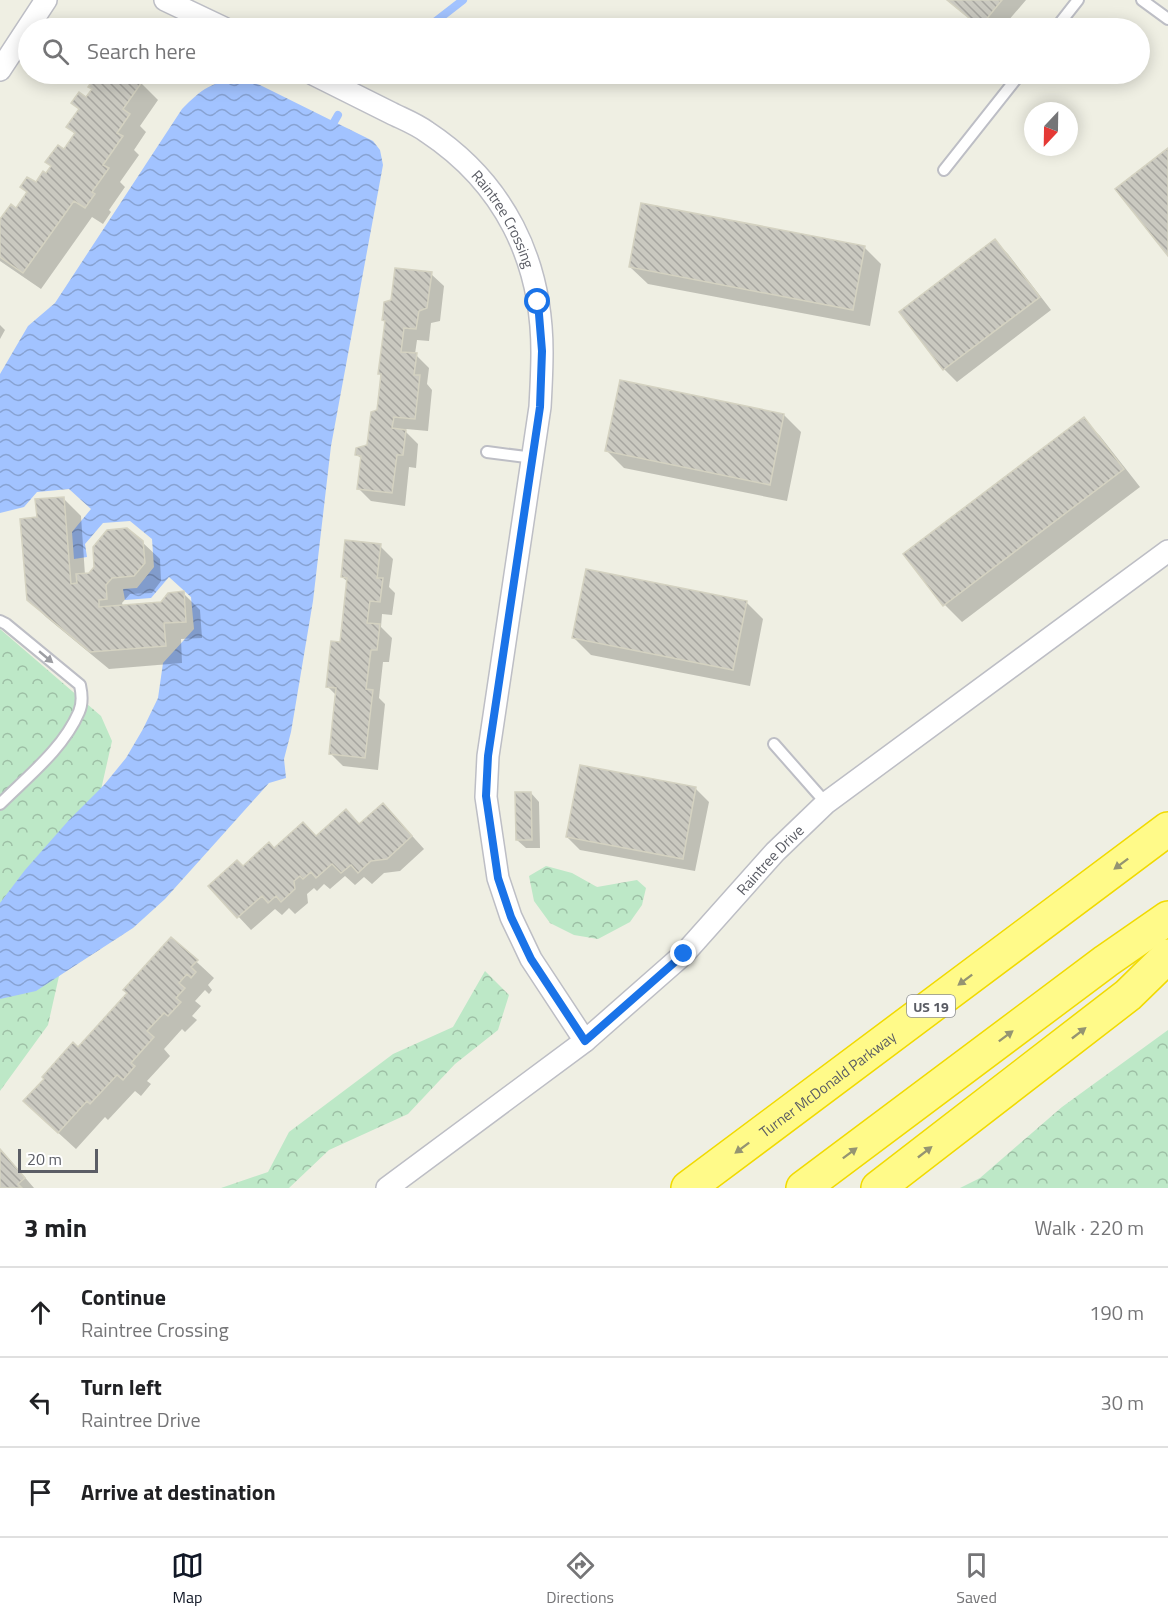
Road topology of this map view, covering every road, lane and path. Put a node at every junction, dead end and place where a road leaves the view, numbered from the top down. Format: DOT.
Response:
graph roads {
  1 [pos="46,0"];
  2 [pos="165,0"];
  3 [pos="1078,0"];
  4 [pos="1142,0"];
  5 [pos="34,18"];
  6 [pos="203,18"];
  7 [pos="1064,18"];
  8 [pos="1168,19"];
  9 [pos="18,43"];
  10 [pos="0,70"];
  11 [pos="333,84"];
  12 [pos="1012,84"];
  13 [pos="944,170"];
  14 [pos="487,452"];
  15 [pos="534,458"];
  16 [pos="1168,551"];
  17 [pos="0,621"];
  18 [pos="774,744"];
  19 [pos="826,803"];
  20 [pos="0,804"];
  21 [pos="1168,829"];
  22 [pos="1168,918"];
  23 [pos="1168,956"];
  24 [pos="585,1041"];
  25 [pos="688,1186"];
  26 [pos="387,1188"];
  27 [pos="803,1188"];
  28 [pos="878,1188"];
  1 -- 5 [label="street"];
  2 -- 6 [label="street"];
  3 -- 7 [label="lane"];
  4 -- 8 [label="lane"];
  9 -- 10 [label="street"];
  11 -- 15 [label="street, Raintree Crossing"];
  12 -- 13 [label="lane"];
  14 -- 15 [label="lane"];
  15 -- 24 [label="street, Raintree Crossing"];
  16 -- 19 [label="street, Raintree Drive"];
  17 -- 20 [label="lane, one-way"];
  18 -- 19 [label="lane"];
  19 -- 24 [label="street, Raintree Drive"];
  21 -- 25 [label="highway, Turner McDonald Parkway / US 19, one-way"];
  27 -- 22 [label="highway, one-way"];
  28 -- 23 [label="highway, one-way"];
  24 -- 26 [label="street, Raintree Drive"];
}
